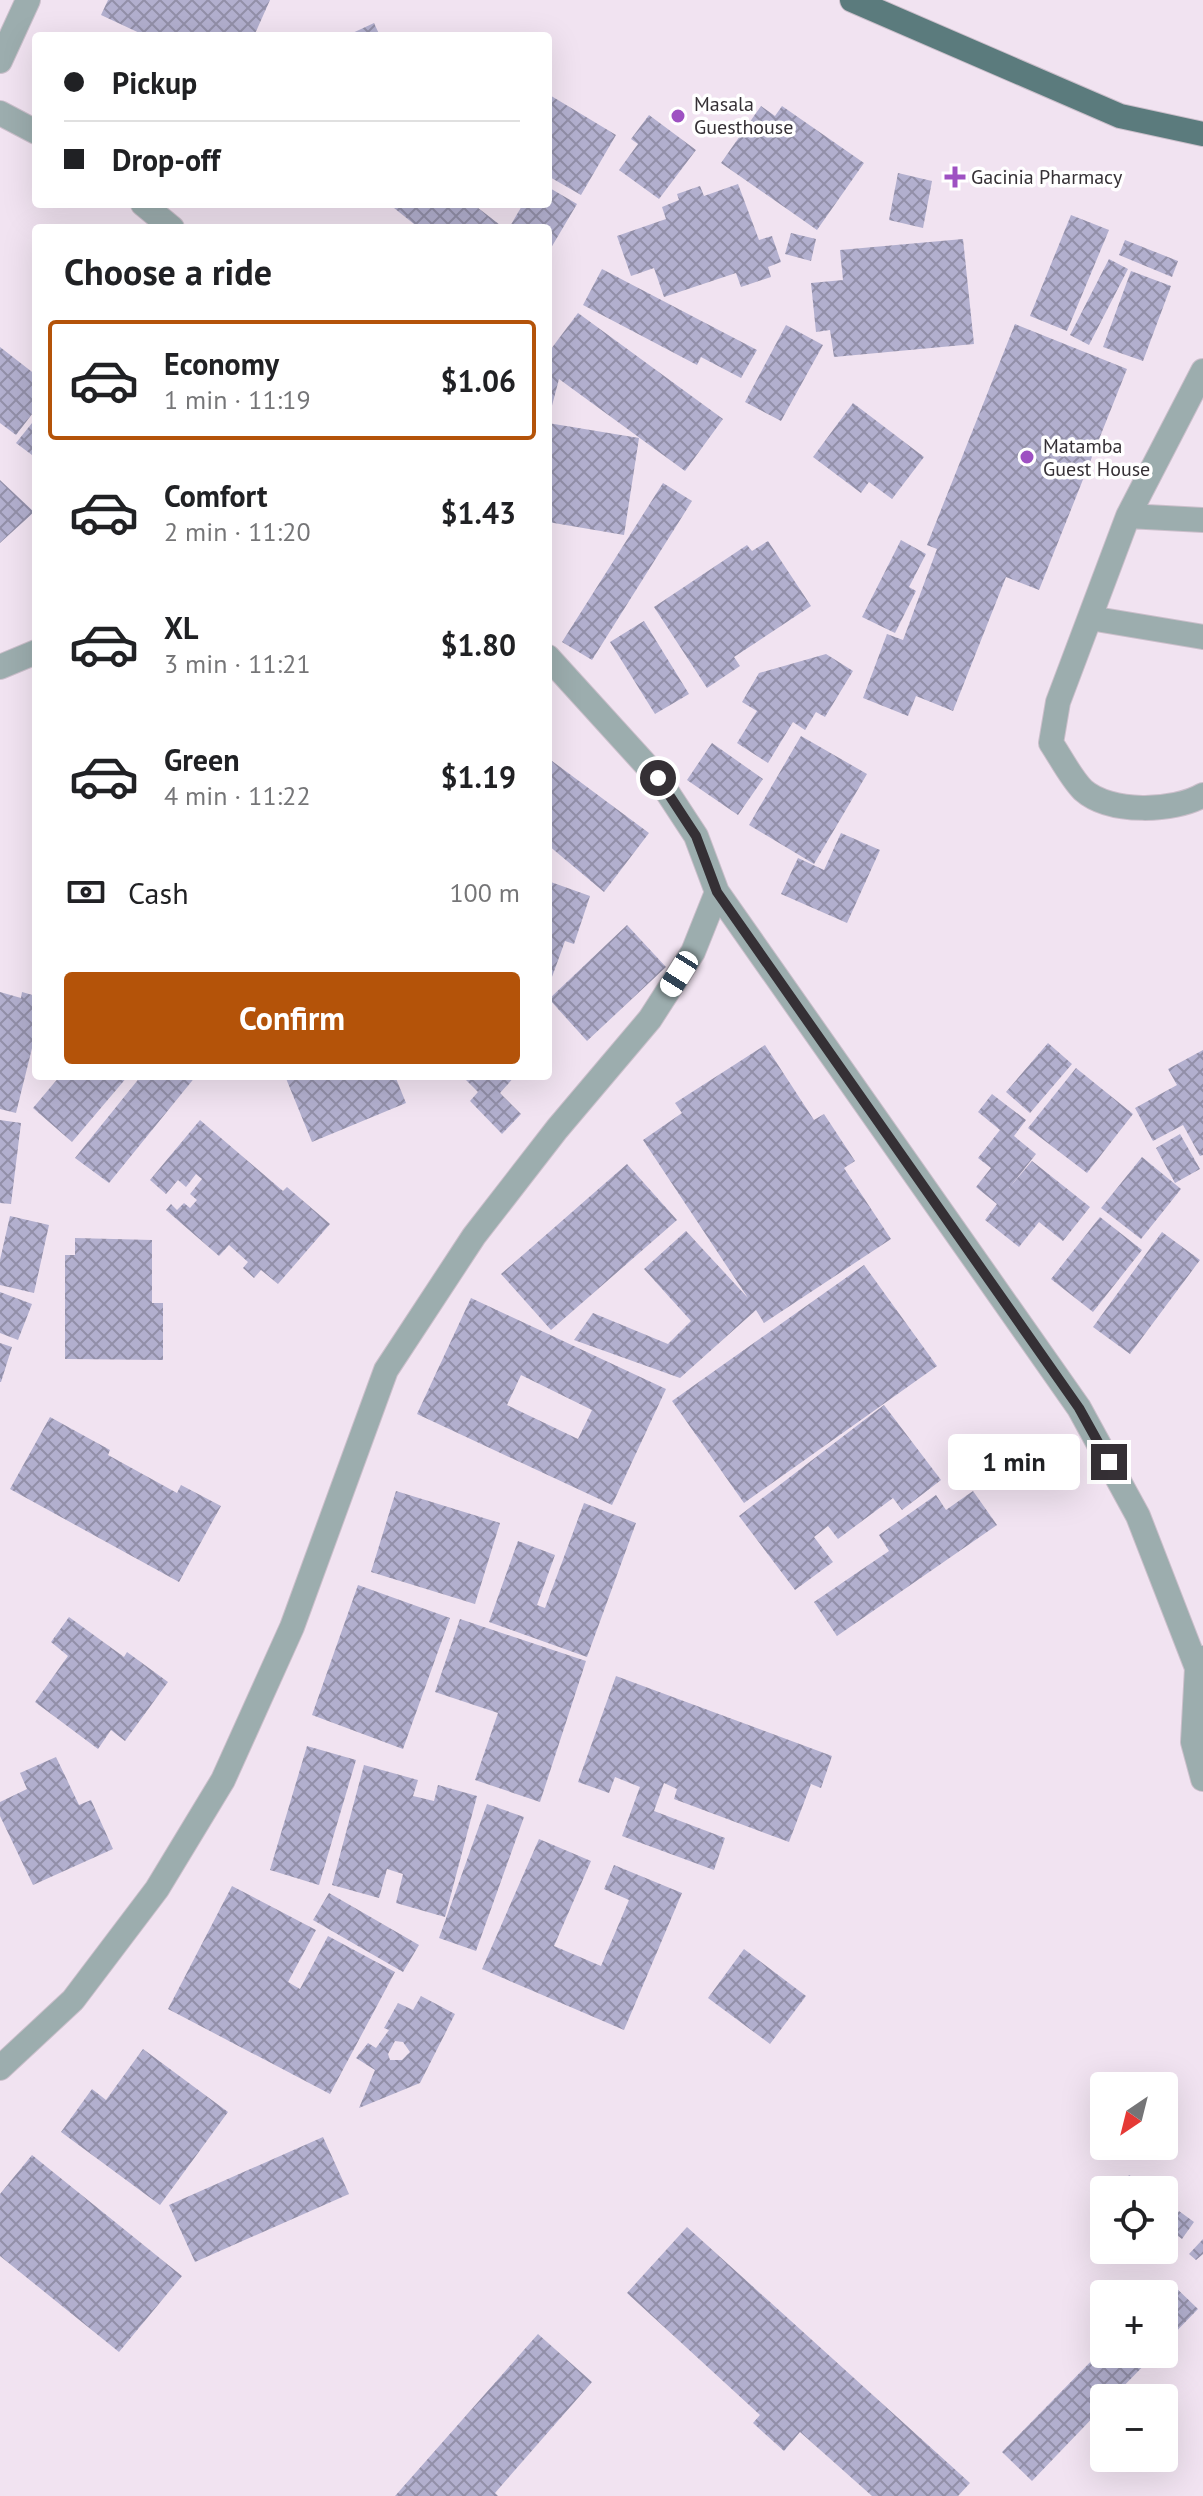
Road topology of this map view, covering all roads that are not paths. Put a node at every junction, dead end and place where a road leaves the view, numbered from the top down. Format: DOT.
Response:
graph roads {
  1 [pos="28,0"];
  2 [pos="859,1"];
  3 [pos="0,61"];
  4 [pos="0,113"];
  5 [pos="32,130"];
  6 [pos="1203,134"];
  7 [pos="148,208"];
  8 [pos="167,224"];
  9 [pos="1203,371"];
  10 [pos="1128,516"];
  11 [pos="1203,520"];
  12 [pos="1090,618"];
  13 [pos="1203,637"];
  14 [pos="32,654"];
  15 [pos="552,661"];
  16 [pos="0,667"];
  17 [pos="1203,795"];
  18 [pos="717,892"];
  19 [pos="1200,1663"];
  20 [pos="1203,1779"];
  21 [pos="0,2068"];
  1 -- 3 [label="street"];
  2 -- 6 [label="main road"];
  4 -- 5 [label="street"];
  7 -- 8 [label="street"];
  9 -- 10 [label="street"];
  10 -- 11 [label="street"];
  10 -- 12 [label="street"];
  12 -- 13 [label="street"];
  12 -- 17 [label="street"];
  14 -- 16 [label="street"];
  15 -- 18 [label="street"];
  18 -- 19 [label="street"];
  18 -- 21 [label="street"];
  19 -- 20 [label="street"];
}
